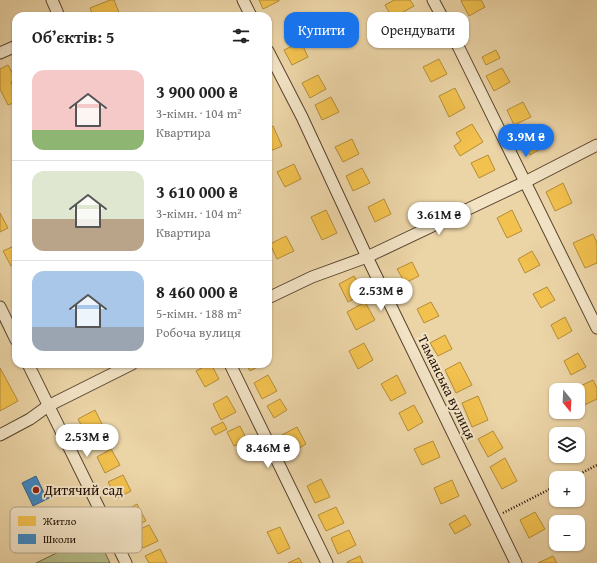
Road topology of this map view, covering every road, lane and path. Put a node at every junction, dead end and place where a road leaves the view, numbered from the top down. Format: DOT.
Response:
graph roads {
  1 [pos="52,0"];
  2 [pos="243,0"];
  3 [pos="433,0"];
  4 [pos="57,12"];
  5 [pos="249,12"];
  6 [pos="12,48"];
  7 [pos="0,53"];
  8 [pos="272,59"];
  9 [pos="597,145"];
  10 [pos="525,182"];
  11 [pos="367,257"];
  12 [pos="272,296"];
  13 [pos="0,307"];
  14 [pos="597,328"];
  15 [pos="12,332"];
  16 [pos="30,368"];
  17 [pos="124,368"];
  18 [pos="232,368"];
  19 [pos="48,406"];
  20 [pos="0,435"];
  21 [pos="597,465"];
  22 [pos="585,471"];
  23 [pos="549,490"];
  24 [pos="98,507"];
  25 [pos="494,518"];
  26 [pos="121,553"];
  27 [pos="126,563"];
  28 [pos="327,563"];
  29 [pos="516,563"];
  1 -- 4 [label="street"];
  2 -- 5 [label="street"];
  3 -- 10 [label="street"];
  6 -- 7 [label="street"];
  8 -- 11 [label="street, Таманська вулиця"];
  9 -- 10 [label="street"];
  10 -- 11 [label="street"];
  10 -- 14 [label="street"];
  11 -- 12 [label="street"];
  11 -- 25 [label="street, Таманська вулиця"];
  13 -- 15 [label="street"];
  16 -- 19 [label="street"];
  17 -- 19 [label="street"];
  18 -- 28 [label="street"];
  19 -- 20 [label="street"];
  19 -- 24 [label="street"];
  21 -- 22 [label="path"];
  23 -- 25 [label="path"];
  25 -- 29 [label="street, Таманська вулиця"];
  26 -- 27 [label="street"];
}
